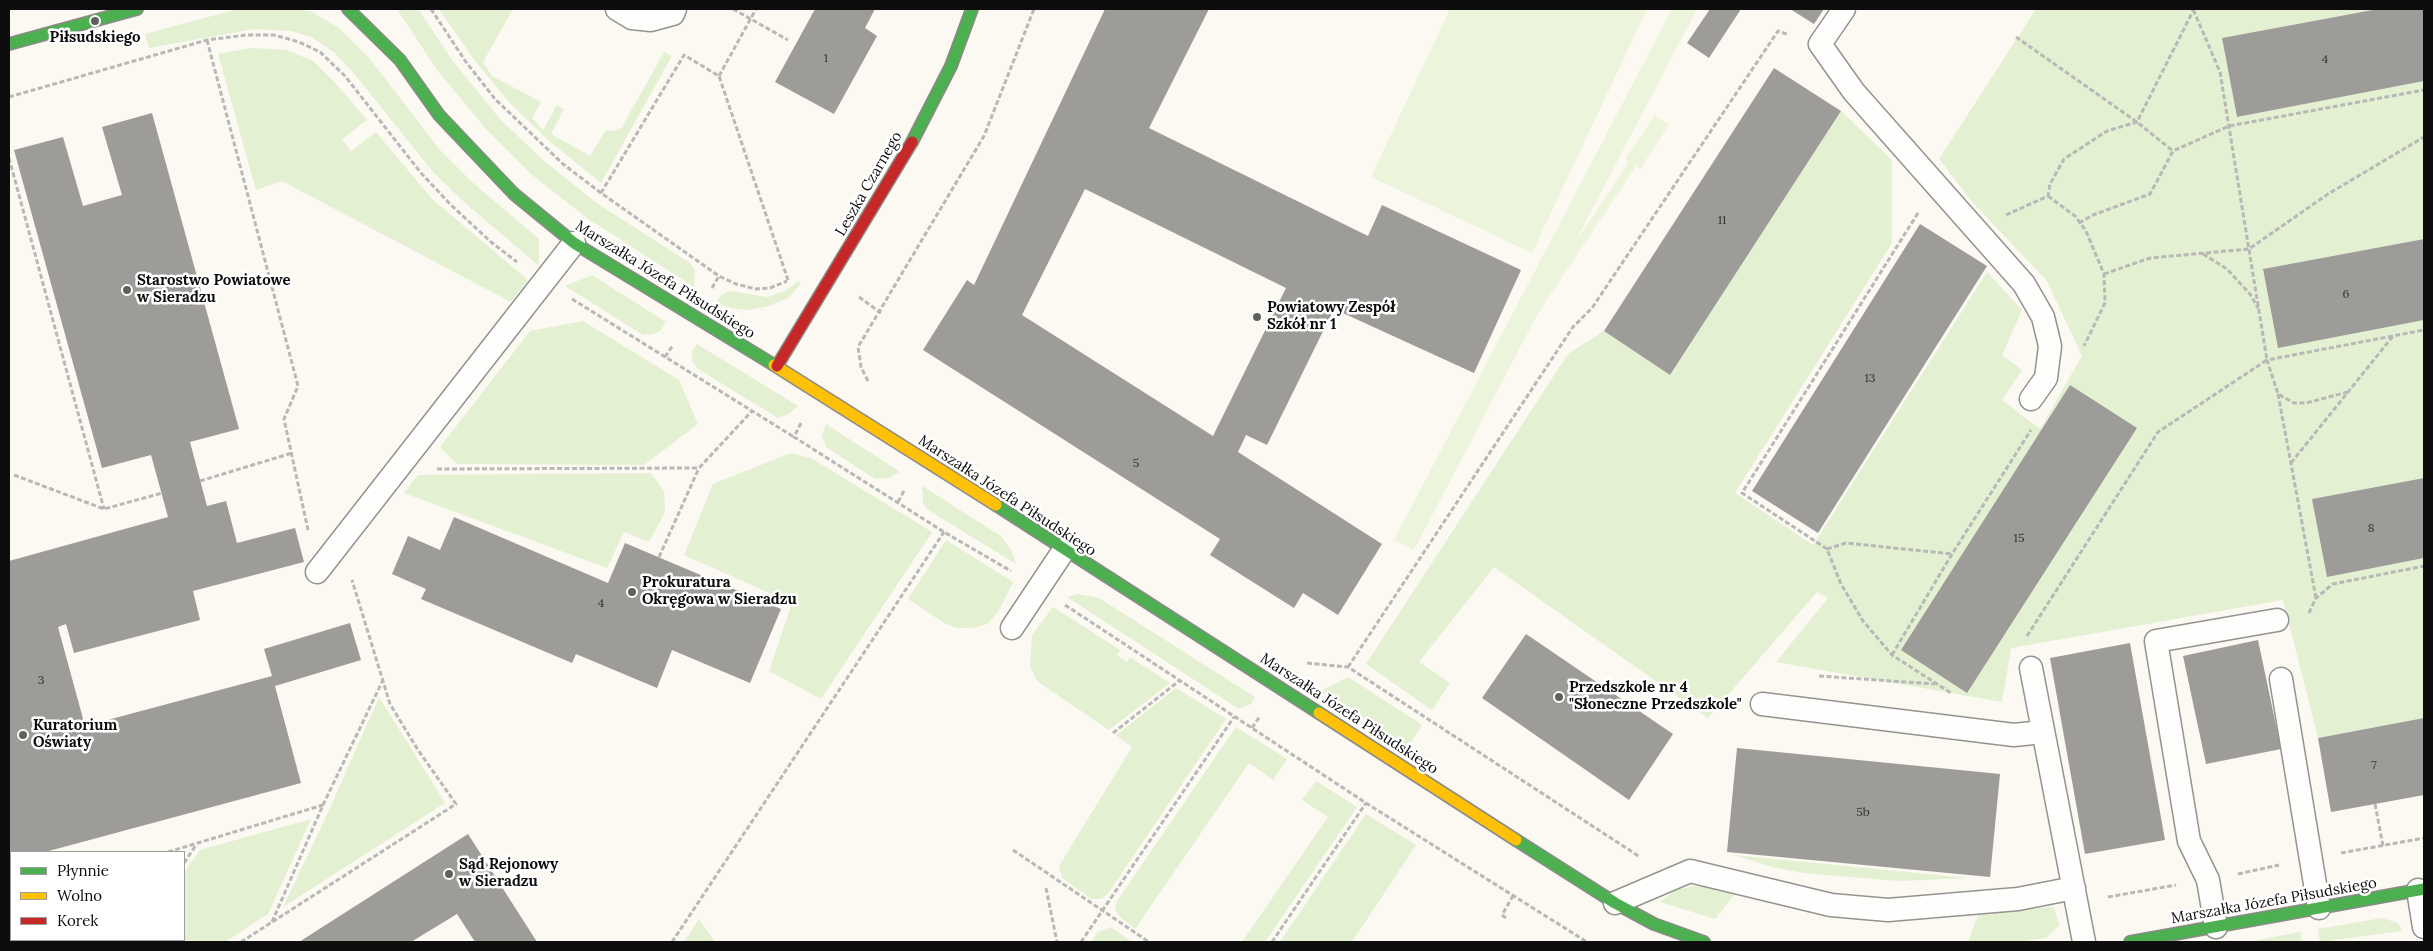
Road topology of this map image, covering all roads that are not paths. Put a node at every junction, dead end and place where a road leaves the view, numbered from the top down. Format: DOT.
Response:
graph roads {
  1 [pos="137,9"];
  2 [pos="348,9"];
  3 [pos="617,9"];
  4 [pos="676,9"];
  5 [pos="972,9"];
  6 [pos="1844,9"];
  7 [pos="9,44"];
  8 [pos="574,243"];
  9 [pos="776,366"];
  10 [pos="2032,399"];
  11 [pos="1064,550"];
  12 [pos="317,572"];
  13 [pos="2277,620"];
  14 [pos="1012,628"];
  15 [pos="2031,668"];
  16 [pos="2281,679"];
  17 [pos="1762,704"];
  18 [pos="2043,732"];
  19 [pos="2421,890"];
  20 [pos="2075,895"];
  21 [pos="1615,903"];
  22 [pos="2319,908"];
  23 [pos="2216,927"];
  24 [pos="2424,927"];
  25 [pos="1704,942"];
  26 [pos="2084,942"];
  27 [pos="2130,942"];
  1 -- 7 [label="street"];
  2 -- 8 [label="street, Marszałka Józefa Piłsudskiego"];
  3 -- 4 [label="lane"];
  5 -- 9 [label="street, Leszka Czarnego"];
  6 -- 10 [label="lane"];
  8 -- 9 [label="street, Marszałka Józefa Piłsudskiego"];
  8 -- 12 [label="lane"];
  9 -- 11 [label="street, Marszałka Józefa Piłsudskiego"];
  11 -- 14 [label="lane"];
  11 -- 21 [label="street, Marszałka Józefa Piłsudskiego"];
  13 -- 23 [label="lane"];
  15 -- 18 [label="lane"];
  16 -- 22 [label="lane"];
  17 -- 18 [label="lane"];
  18 -- 20 [label="lane"];
  19 -- 22 [label="street, Marszałka Józefa Piłsudskiego"];
  19 -- 24 [label="lane"];
  20 -- 21 [label="lane"];
  20 -- 26 [label="lane"];
  21 -- 25 [label="street, Marszałka Józefa Piłsudskiego"];
  22 -- 23 [label="street, Marszałka Józefa Piłsudskiego"];
  23 -- 27 [label="street, Marszałka Józefa Piłsudskiego"];
}
